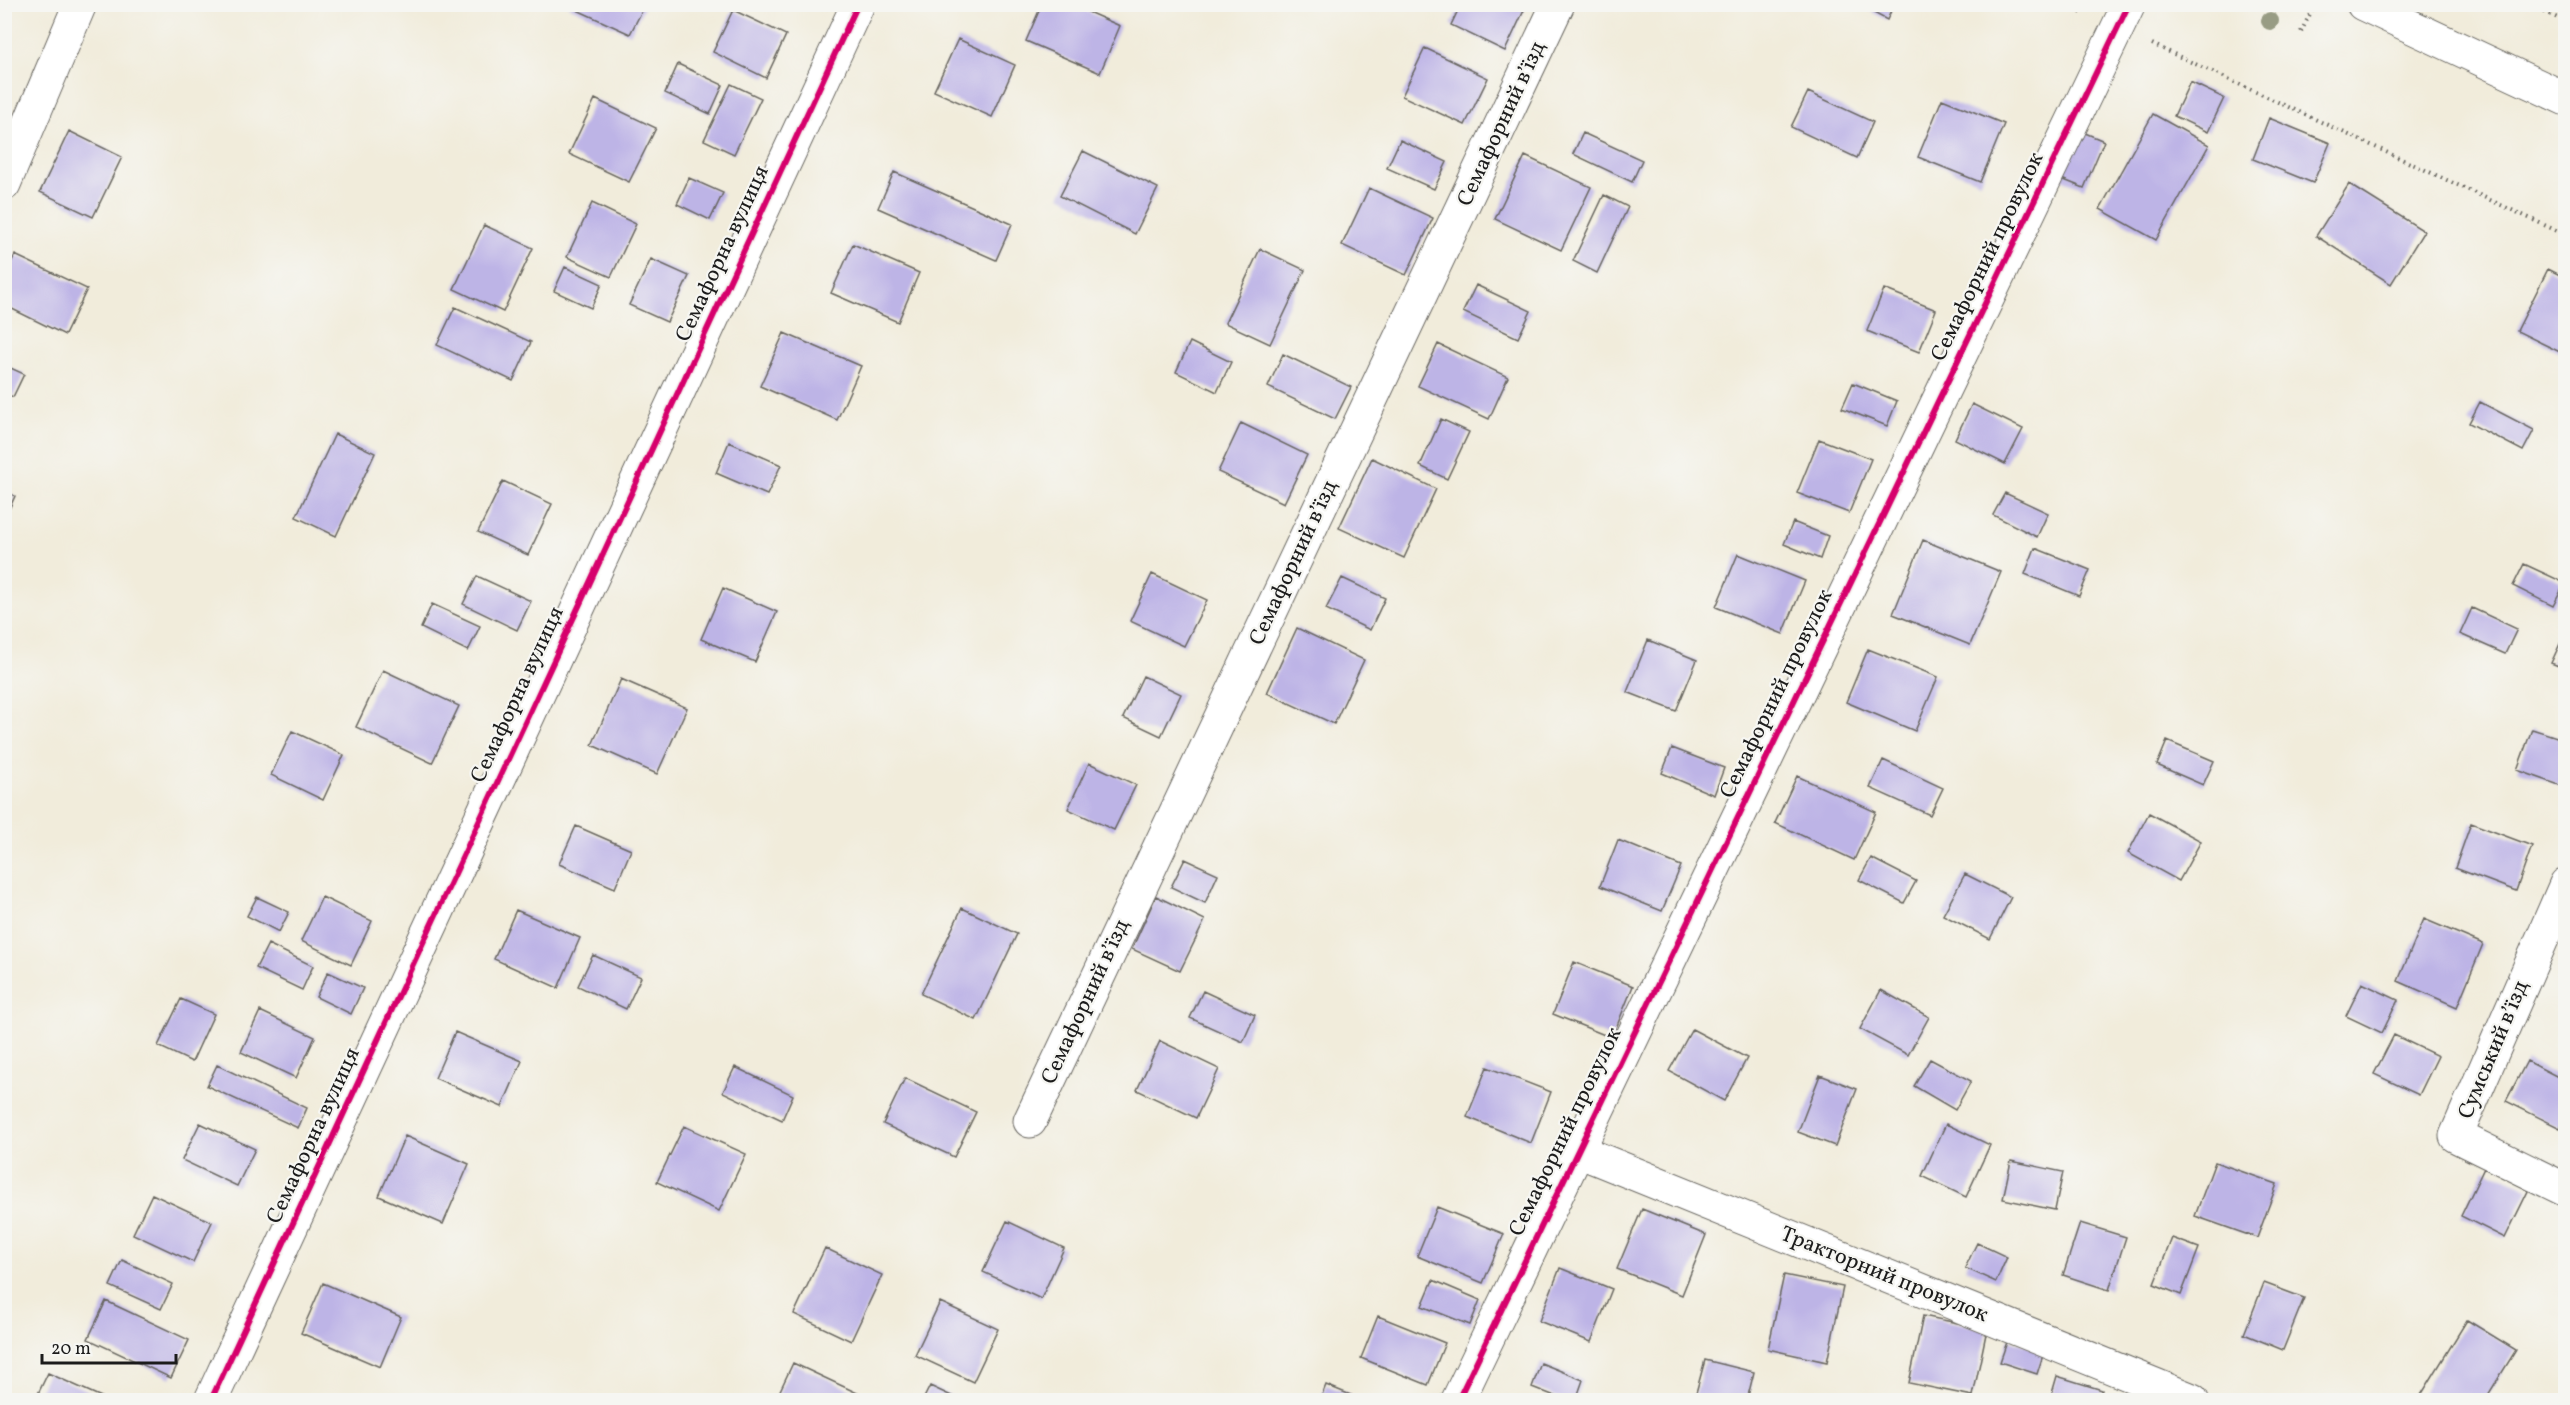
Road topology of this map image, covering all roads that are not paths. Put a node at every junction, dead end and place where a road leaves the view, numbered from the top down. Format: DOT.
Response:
graph roads {
  1 [pos="80,4"];
  2 [pos="858,4"];
  3 [pos="1558,4"];
  4 [pos="2363,4"];
  5 [pos="2124,17"];
  6 [pos="2565,99"];
  7 [pos="4,184"];
  8 [pos="2565,884"];
  9 [pos="1030,1121"];
  10 [pos="1576,1150"];
  11 [pos="2565,1190"];
  12 [pos="211,1401"];
  13 [pos="1458,1401"];
  14 [pos="2192,1401"];
  1 -- 7 [label="street"];
  2 -- 12 [label="street, Семафорна вулиця"];
  3 -- 9 [label="street, Семафорний в’їзд"];
  4 -- 6 [label="street"];
  5 -- 10 [label="street, Семафорний провулок"];
  8 -- 11 [label="street, Сумський вʼїзд"];
  10 -- 13 [label="street, Семафорний провулок"];
  10 -- 14 [label="street, Тракторний провулок"];
}
